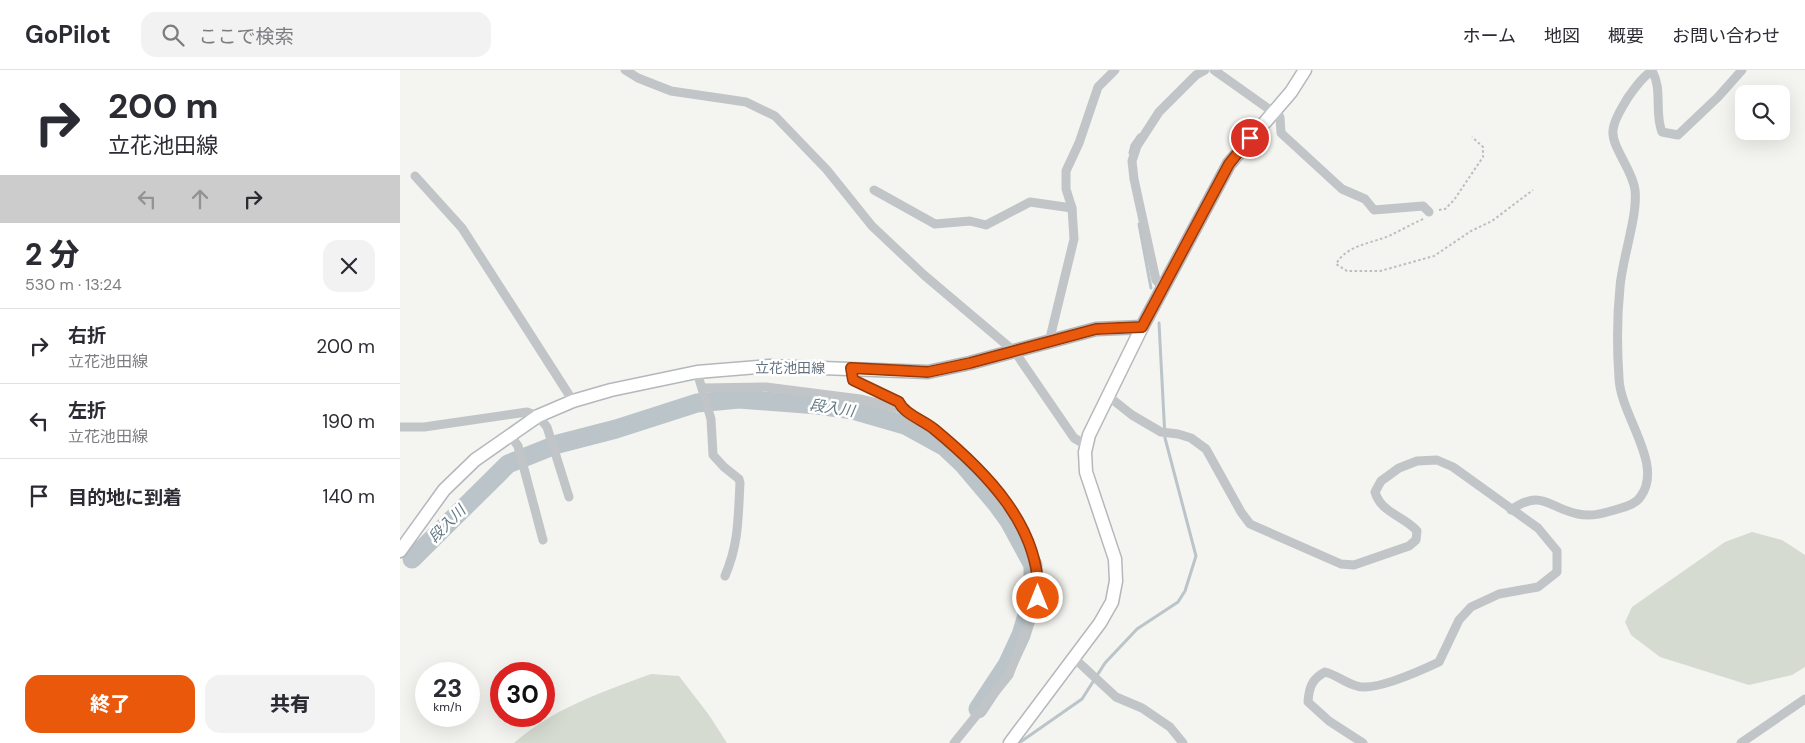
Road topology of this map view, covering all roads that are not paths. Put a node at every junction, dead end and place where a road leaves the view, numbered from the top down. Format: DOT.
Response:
graph roads {
  1 [pos="625,70"];
  2 [pos="1115,70"];
  3 [pos="1205,70"];
  4 [pos="1214,70"];
  5 [pos="1305,70"];
  6 [pos="1742,70"];
  7 [pos="1273,112"];
  8 [pos="415,176"];
  9 [pos="874,190"];
  10 [pos="1072,208"];
  11 [pos="1429,212"];
  12 [pos="1163,288"];
  13 [pos="1142,327"];
  14 [pos="1049,342"];
  15 [pos="1015,352"];
  16 [pos="851,368"];
  17 [pos="698,372"];
  18 [pos="703,388"];
  19 [pos="1108,396"];
  20 [pos="573,401"];
  21 [pos="902,409"];
  22 [pos="538,416"];
  23 [pos="400,427"];
  24 [pos="510,435"];
  25 [pos="1086,445"];
  26 [pos="569,497"];
  27 [pos="1511,510"];
  28 [pos="543,540"];
  29 [pos="400,551"];
  30 [pos="725,576"];
  31 [pos="1074,658"];
  32 [pos="1805,699"];
  33 [pos="954,743"];
  34 [pos="1010,743"];
  35 [pos="1183,743"];
  36 [pos="1363,743"];
  37 [pos="1741,743"];
  1 -- 15 [label="street"];
  2 -- 10 [label="street"];
  3 -- 12 [label="street"];
  4 -- 7 [label="street"];
  5 -- 7 [label="main road"];
  6 -- 27 [label="street"];
  7 -- 11 [label="street"];
  7 -- 12 [label="main road"];
  8 -- 20 [label="street"];
  9 -- 10 [label="street"];
  10 -- 14 [label="street"];
  12 -- 13 [label="main road"];
  13 -- 14 [label="main road, 立花池田線"];
  13 -- 19 [label="main road"];
  14 -- 15 [label="main road, 立花池田線"];
  15 -- 16 [label="main road, 立花池田線"];
  15 -- 25 [label="street"];
  16 -- 17 [label="main road, 立花池田線"];
  16 -- 21 [label="street"];
  17 -- 18 [label="street"];
  17 -- 20 [label="main road, 立花池田線"];
  18 -- 21 [label="street"];
  18 -- 30 [label="street"];
  19 -- 25 [label="main road"];
  19 -- 27 [label="street"];
  20 -- 22 [label="main road, 立花池田線"];
  21 -- 33 [label="street"];
  22 -- 23 [label="street"];
  22 -- 24 [label="main road, 立花池田線"];
  22 -- 26 [label="street"];
  24 -- 28 [label="street"];
  24 -- 29 [label="main road, 立花池田線"];
  25 -- 31 [label="main road"];
  27 -- 36 [label="street"];
  31 -- 34 [label="main road"];
  31 -- 35 [label="street"];
  32 -- 37 [label="street"];
}
